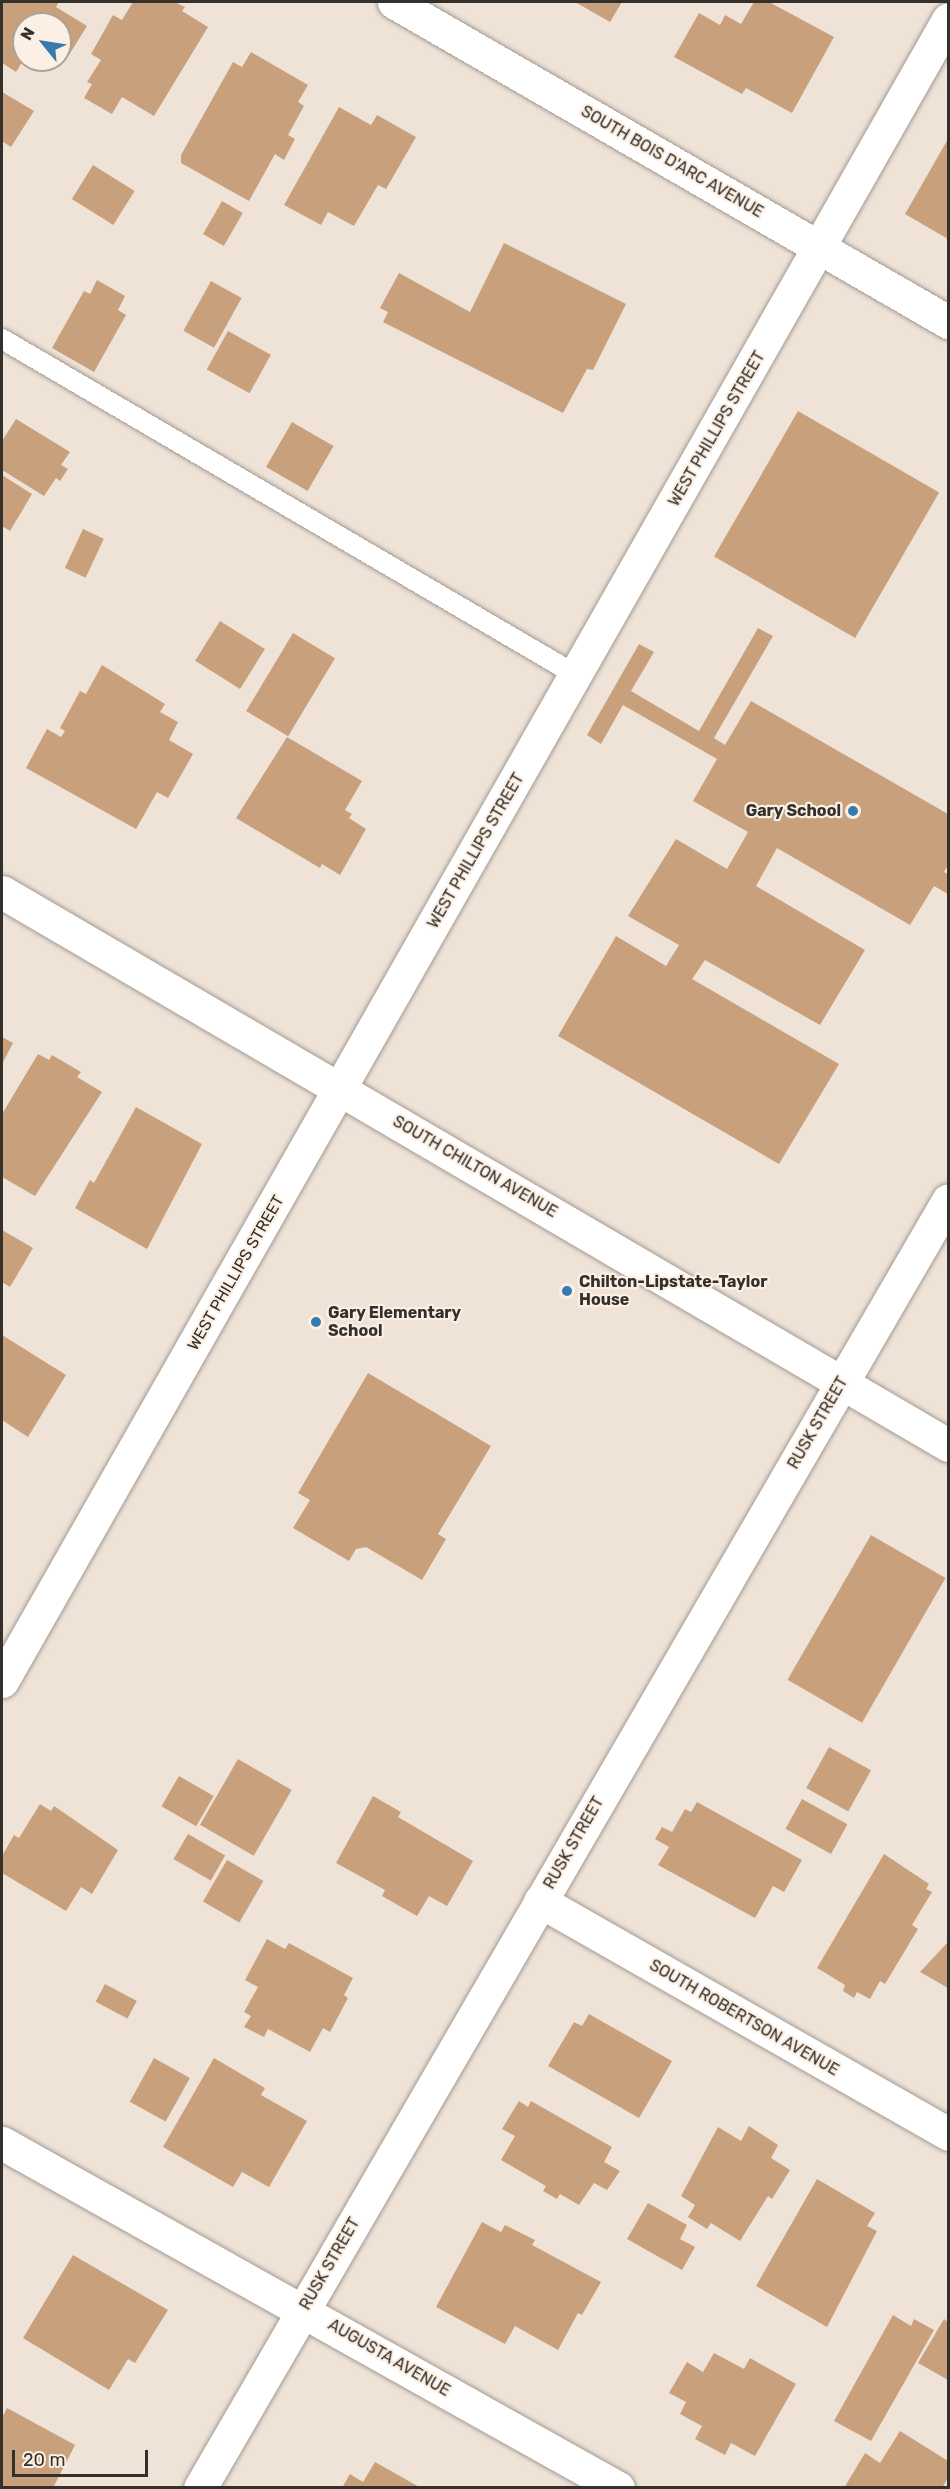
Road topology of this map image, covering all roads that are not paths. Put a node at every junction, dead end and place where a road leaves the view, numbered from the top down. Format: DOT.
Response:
graph roads {
  1 [pos="394,2"];
  2 [pos="948,20"];
  3 [pos="821,248"];
  4 [pos="948,322"];
  5 [pos="2,339"];
  6 [pos="576,675"];
  7 [pos="2,892"];
  8 [pos="342,1089"];
  9 [pos="948,1200"];
  10 [pos="842,1383"];
  11 [pos="948,1445"];
  12 [pos="2,1681"];
  13 [pos="540,1901"];
  14 [pos="948,2134"];
  15 [pos="2,2143"];
  16 [pos="304,2309"];
  17 [pos="200,2487"];
  18 [pos="618,2487"];
  1 -- 3 [label="street, SOUTH BOIS D'ARC AVENUE"];
  2 -- 3 [label="street, WEST PHILLIPS STREET"];
  3 -- 4 [label="street, SOUTH BOIS D'ARC AVENUE"];
  3 -- 6 [label="street, WEST PHILLIPS STREET"];
  5 -- 6 [label="lane"];
  6 -- 8 [label="street, WEST PHILLIPS STREET"];
  7 -- 8 [label="street, SOUTH CHILTON AVENUE"];
  8 -- 10 [label="street, SOUTH CHILTON AVENUE"];
  8 -- 12 [label="street, WEST PHILLIPS STREET"];
  9 -- 10 [label="street, RUSK STREET"];
  10 -- 11 [label="street, SOUTH CHILTON AVENUE"];
  10 -- 13 [label="street, RUSK STREET"];
  13 -- 14 [label="street, SOUTH ROBERTSON AVENUE"];
  13 -- 16 [label="street, RUSK STREET"];
  15 -- 16 [label="street, AUGUSTA AVENUE"];
  16 -- 17 [label="street, RUSK STREET"];
  16 -- 18 [label="street, AUGUSTA AVENUE"];
}
